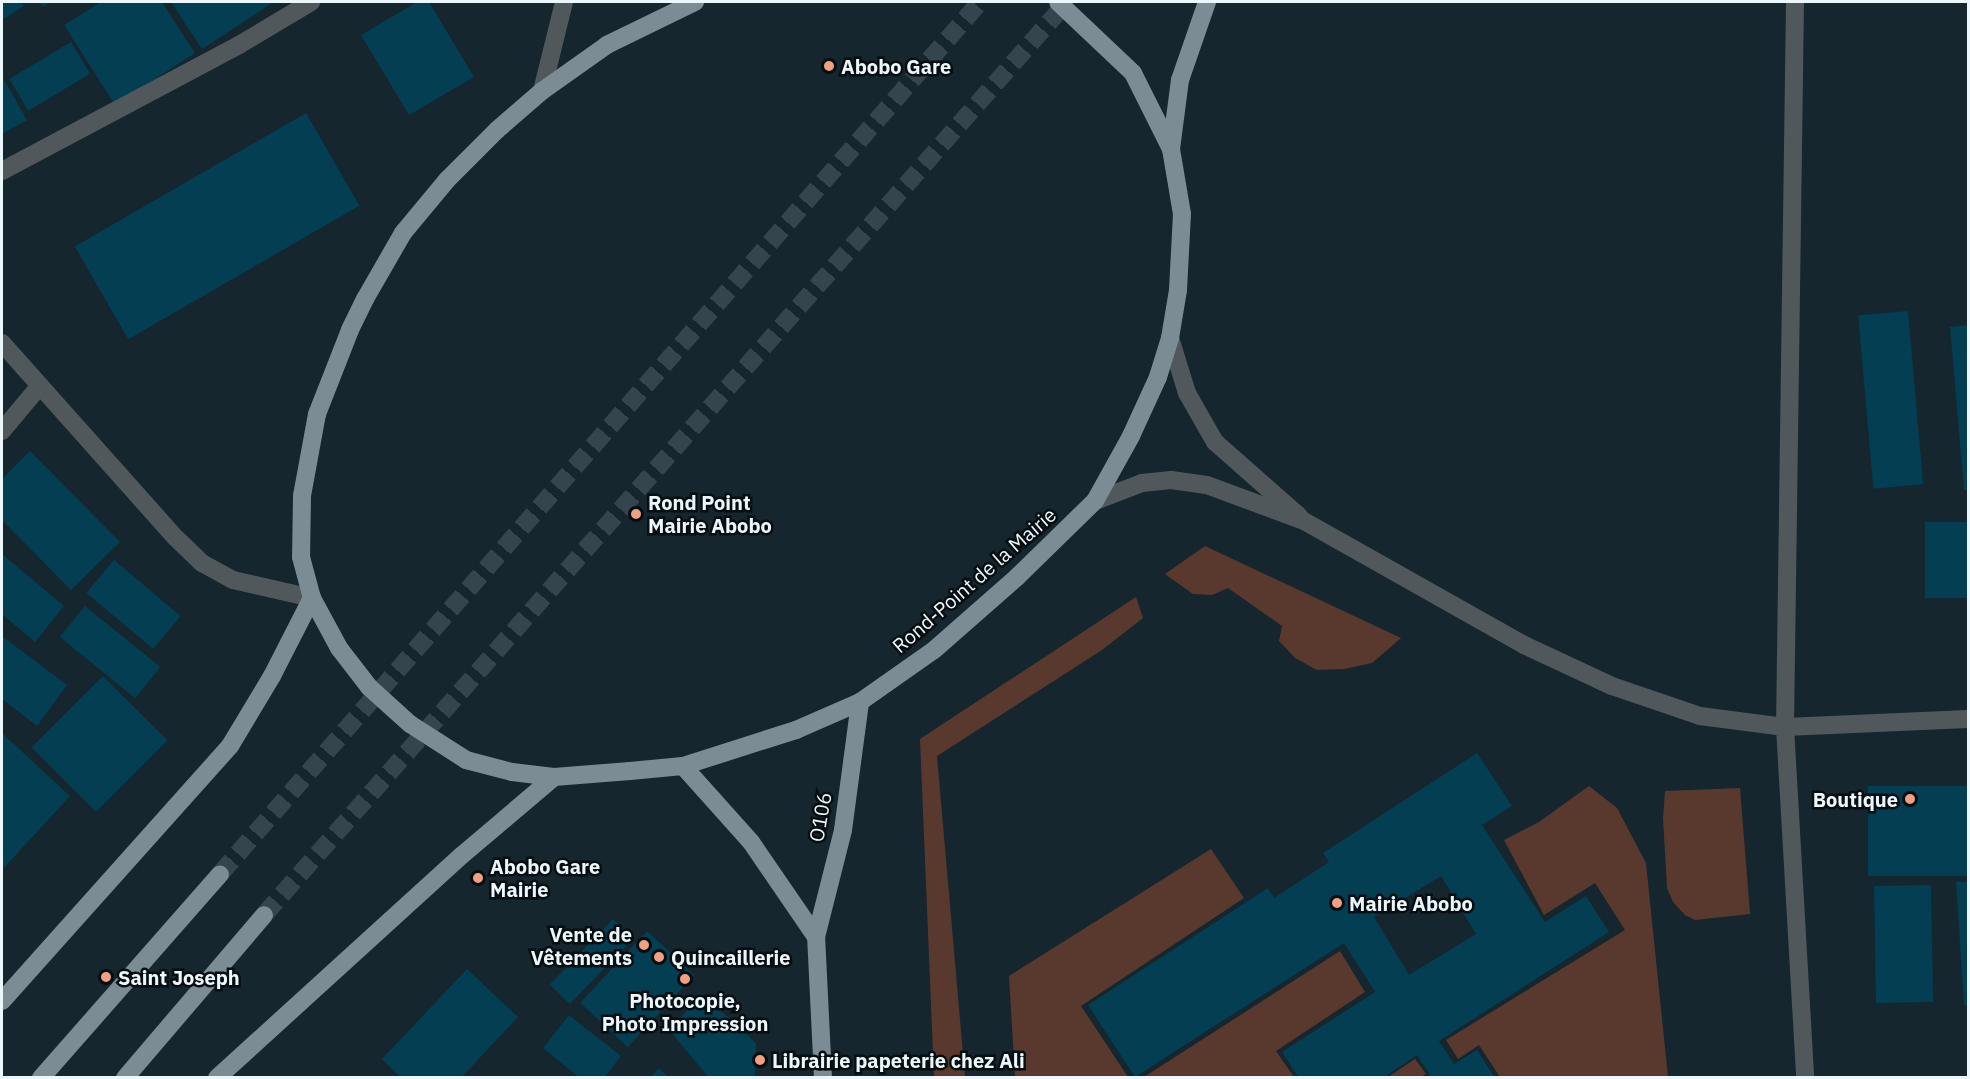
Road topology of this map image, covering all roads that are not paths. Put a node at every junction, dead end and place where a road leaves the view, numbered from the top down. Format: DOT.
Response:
graph roads {
  1 [pos="311,2"];
  2 [pos="564,2"];
  3 [pos="695,2"];
  4 [pos="1058,2"];
  5 [pos="1207,2"];
  6 [pos="1795,2"];
  7 [pos="542,91"];
  8 [pos="1171,149"];
  9 [pos="2,171"];
  10 [pos="1170,338"];
  11 [pos="2,343"];
  12 [pos="38,388"];
  13 [pos="2,431"];
  14 [pos="1095,501"];
  15 [pos="1304,521"];
  16 [pos="312,598"];
  17 [pos="860,702"];
  18 [pos="1968,719"];
  19 [pos="1785,727"];
  20 [pos="683,766"];
  21 [pos="554,777"];
  22 [pos="220,874"];
  23 [pos="264,915"];
  24 [pos="816,937"];
  25 [pos="2,1001"];
  26 [pos="41,1077"];
  27 [pos="125,1077"];
  28 [pos="217,1077"];
  29 [pos="823,1077"];
  30 [pos="1804,1077"];
  1 -- 9 [label="street"];
  2 -- 7 [label="street"];
  3 -- 7 [label="main road, Rond-Point de la Mairie"];
  4 -- 8 [label="main road, Rond-Point de la Mairie"];
  5 -- 8 [label="main road"];
  6 -- 19 [label="street"];
  7 -- 16 [label="main road, Rond-Point de la Mairie"];
  8 -- 10 [label="main road, Rond-Point de la Mairie"];
  10 -- 14 [label="main road, Rond-Point de la Mairie"];
  10 -- 15 [label="street"];
  11 -- 12 [label="street"];
  12 -- 13 [label="street"];
  12 -- 16 [label="street"];
  14 -- 15 [label="street"];
  14 -- 17 [label="main road, Rond-Point de la Mairie"];
  15 -- 19 [label="street"];
  16 -- 21 [label="main road, Rond-Point de la Mairie"];
  16 -- 25 [label="main road"];
  17 -- 20 [label="main road, Rond-Point de la Mairie"];
  17 -- 24 [label="main road, O106"];
  18 -- 19 [label="street"];
  19 -- 30 [label="street"];
  20 -- 21 [label="main road, Rond-Point de la Mairie"];
  20 -- 24 [label="main road"];
  21 -- 28 [label="main road"];
  22 -- 26 [label="main road"];
  23 -- 27 [label="main road"];
  24 -- 29 [label="main road, O106"];
}
